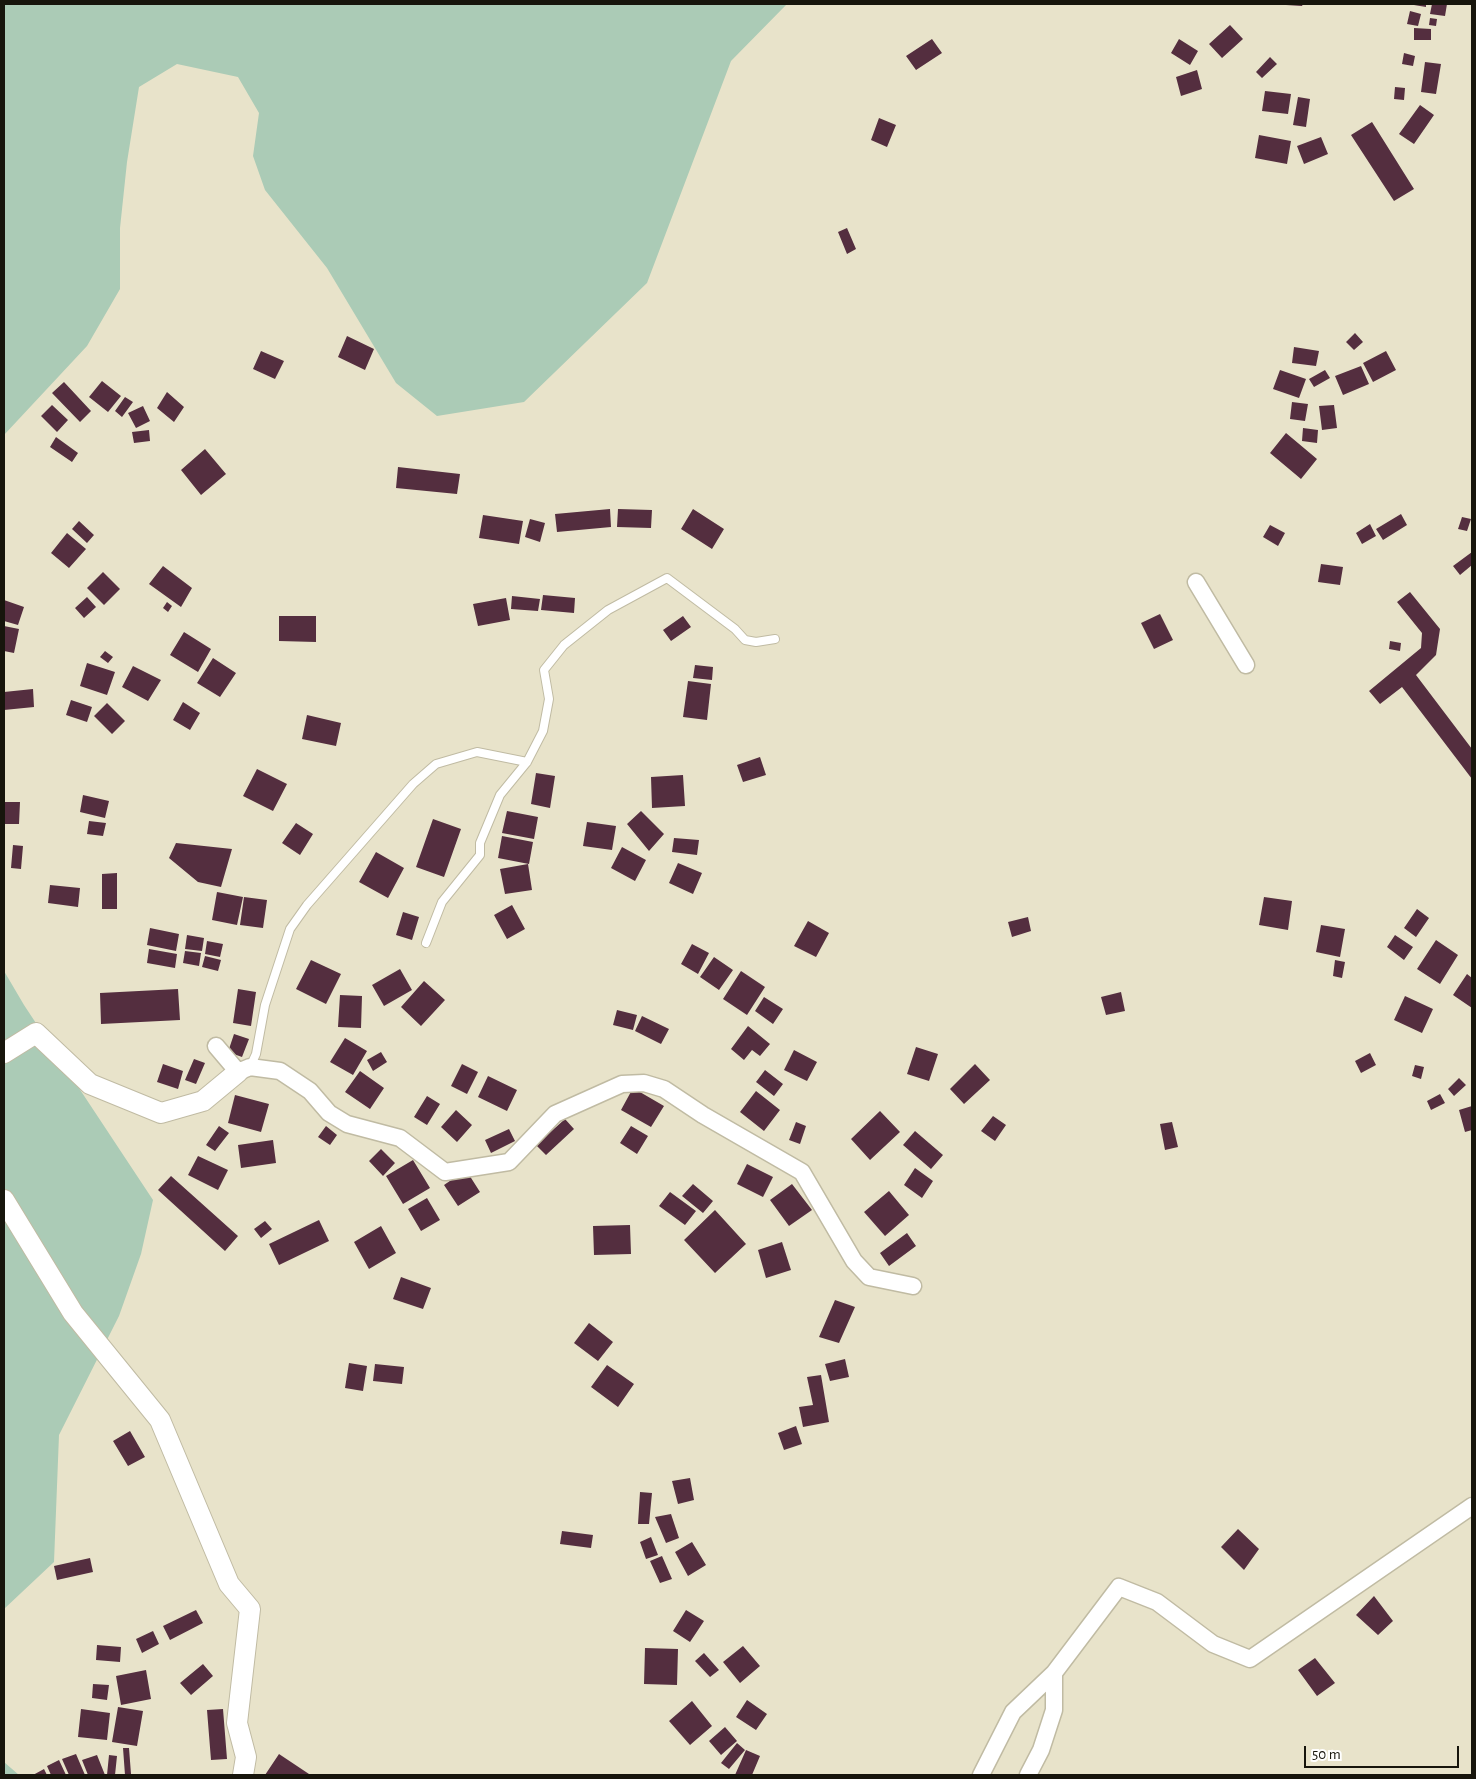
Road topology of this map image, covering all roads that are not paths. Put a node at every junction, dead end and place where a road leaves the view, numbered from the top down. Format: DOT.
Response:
graph roads {
  1 [pos="1196,582"];
  2 [pos="775,639"];
  3 [pos="1246,665"];
  4 [pos="527,762"];
  5 [pos="426,943"];
  6 [pos="216,1046"];
  7 [pos="4,1053"];
  8 [pos="244,1069"];
  9 [pos="4,1200"];
  10 [pos="914,1286"];
  11 [pos="1472,1506"];
  12 [pos="1054,1673"];
  13 [pos="243,1775"];
  14 [pos="981,1775"];
  15 [pos="1028,1775"];
  1 -- 3 [label="street"];
  2 -- 4 [label="lane"];
  4 -- 5 [label="lane"];
  4 -- 8 [label="lane"];
  6 -- 8 [label="street"];
  7 -- 8 [label="street"];
  8 -- 10 [label="street"];
  9 -- 13 [label="street"];
  11 -- 12 [label="street"];
  12 -- 14 [label="street"];
  12 -- 15 [label="street"];
}
